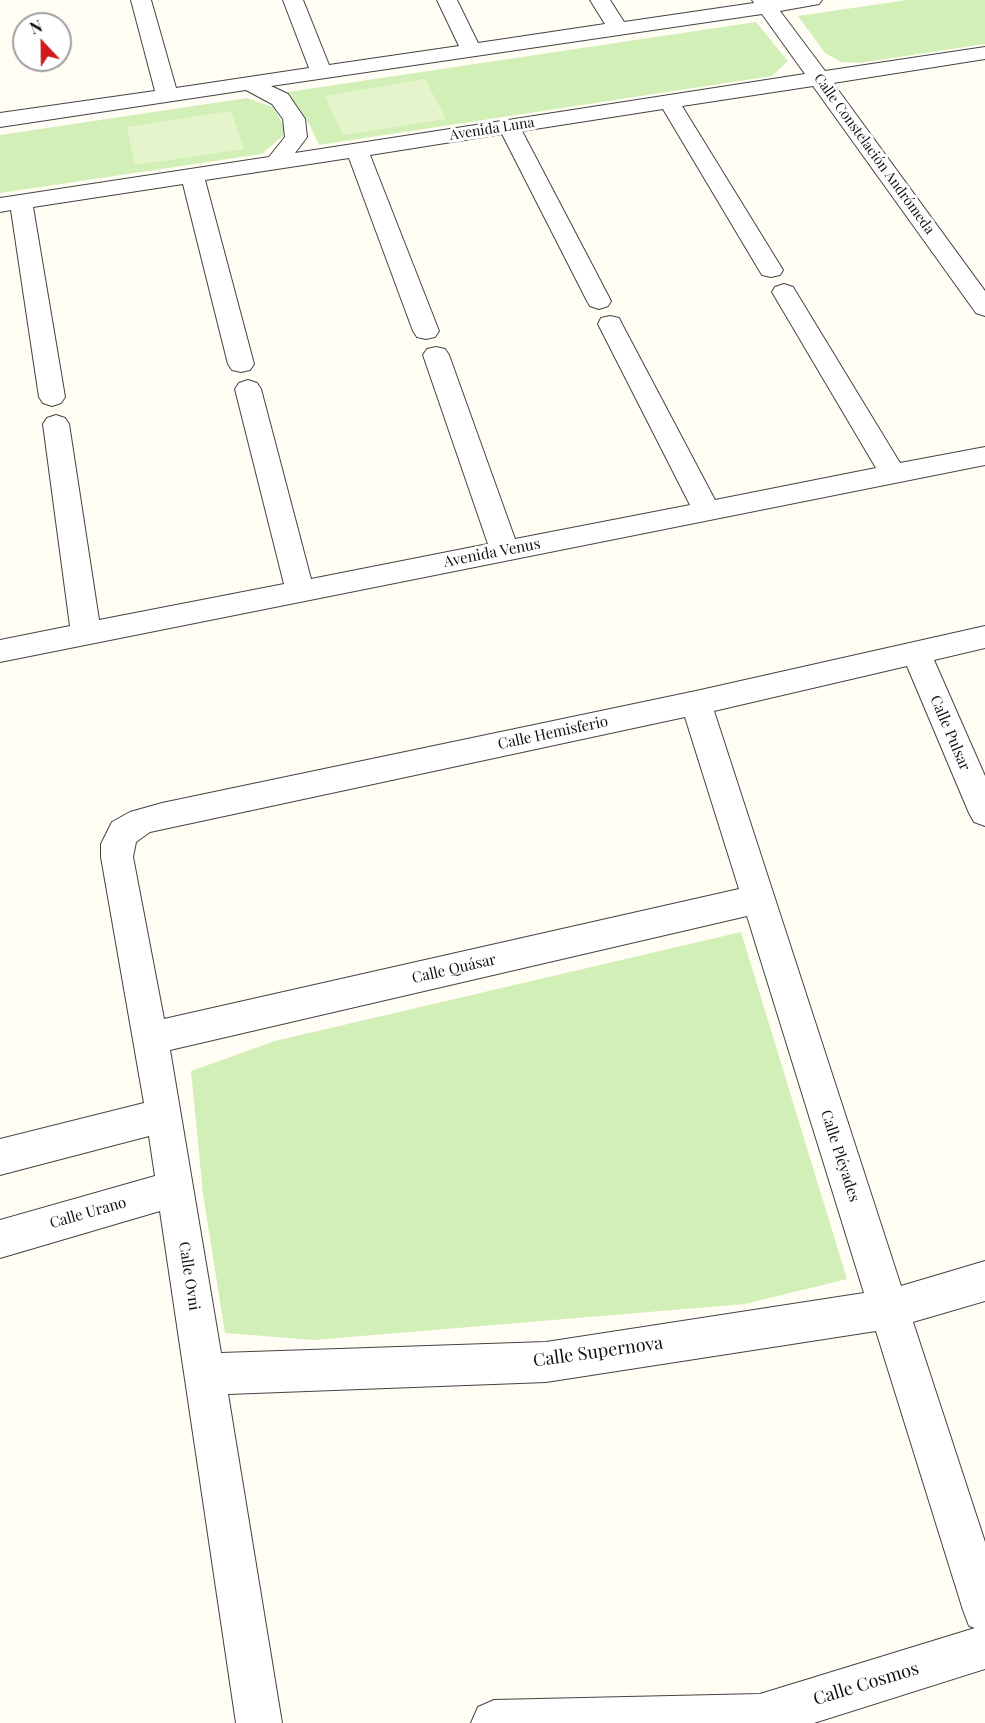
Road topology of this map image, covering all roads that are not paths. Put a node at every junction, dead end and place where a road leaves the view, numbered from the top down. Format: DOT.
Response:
graph roads {
  1 [pos="141,0"];
  2 [pos="293,0"];
  3 [pos="447,0"];
  4 [pos="600,0"];
  5 [pos="812,0"];
  6 [pos="764,3"];
  7 [pos="618,29"];
  8 [pos="471,50"];
  9 [pos="978,54"];
  10 [pos="321,72"];
  11 [pos="985,73"];
  12 [pos="820,79"];
  13 [pos="248,83"];
  14 [pos="167,95"];
  15 [pos="0,97"];
  16 [pos="669,102"];
  17 [pos="2,119"];
  18 [pos="509,127"];
  19 [pos="357,150"];
  20 [pos="276,163"];
  21 [pos="192,175"];
  22 [pos="10,204"];
  23 [pos="771,270"];
  24 [pos="784,292"];
  25 [pos="985,308"];
  26 [pos="985,456"];
  27 [pos="893,474"];
  28 [pos="707,511"];
  29 [pos="505,551"];
  30 [pos="300,591"];
  31 [pos="86,634"];
  32 [pos="985,637"];
  33 [pos="0,651"];
  34 [pos="916,653"];
  35 [pos="696,703"];
  36 [pos="985,813"];
  37 [pos="124,832"];
  38 [pos="758,899"];
  39 [pos="149,1039"];
  40 [pos="164,1115"];
  41 [pos="0,1157"];
  42 [pos="176,1188"];
  43 [pos="0,1239"];
  44 [pos="985,1281"];
  45 [pos="889,1309"];
  46 [pos="205,1374"];
  47 [pos="985,1610"];
  48 [pos="985,1647"];
  49 [pos="259,1723"];
  50 [pos="494,1723"];
  1 -- 14 [label="street"];
  2 -- 10 [label="street"];
  3 -- 8 [label="street"];
  4 -- 7 [label="street"];
  5 -- 6 [label="street"];
  6 -- 7 [label="street"];
  6 -- 12 [label="street, Calle Constelación Andrómeda"];
  7 -- 8 [label="street"];
  8 -- 10 [label="street"];
  9 -- 11 [label="street"];
  9 -- 12 [label="street, Avenida Luna"];
  10 -- 13 [label="street"];
  12 -- 16 [label="street, Avenida Luna"];
  12 -- 25 [label="street, Calle Constelación Andrómeda"];
  13 -- 14 [label="street"];
  13 -- 20 [label="street"];
  14 -- 17 [label="street"];
  15 -- 17 [label="street"];
  16 -- 18 [label="street, Avenida Luna"];
  16 -- 23 [label="street"];
  18 -- 19 [label="street, Avenida Luna"];
  18 -- 28 [label="street"];
  19 -- 20 [label="street, Avenida Luna"];
  19 -- 29 [label="street"];
  20 -- 21 [label="street, Avenida Luna"];
  21 -- 22 [label="street, Avenida Luna"];
  21 -- 30 [label="street"];
  22 -- 31 [label="street"];
  24 -- 27 [label="street"];
  26 -- 27 [label="street, Avenida Venus"];
  27 -- 28 [label="street, Avenida Venus"];
  28 -- 29 [label="street, Avenida Venus"];
  29 -- 30 [label="street, Avenida Venus"];
  30 -- 31 [label="street, Avenida Venus"];
  31 -- 33 [label="street, Avenida Venus"];
  32 -- 34 [label="street, Calle Hemisferio"];
  34 -- 35 [label="street, Calle Hemisferio"];
  34 -- 36 [label="street, Calle Pulsar"];
  35 -- 37 [label="street, Calle Hemisferio"];
  35 -- 38 [label="street, Calle Pléyades"];
  37 -- 39 [label="street, Calle Ovni"];
  38 -- 39 [label="street, Calle Quásar"];
  38 -- 45 [label="street, Calle Pléyades"];
  39 -- 40 [label="street, Calle Ovni"];
  40 -- 41 [label="street"];
  40 -- 42 [label="street, Calle Ovni"];
  42 -- 43 [label="street, Calle Urano"];
  42 -- 46 [label="street, Calle Ovni"];
  44 -- 45 [label="street, Calle Supernova"];
  45 -- 46 [label="street, Calle Supernova"];
  45 -- 47 [label="street, Calle Pléyades"];
  46 -- 49 [label="street, Calle Ovni"];
  48 -- 50 [label="street, Calle Cosmos"];
}
